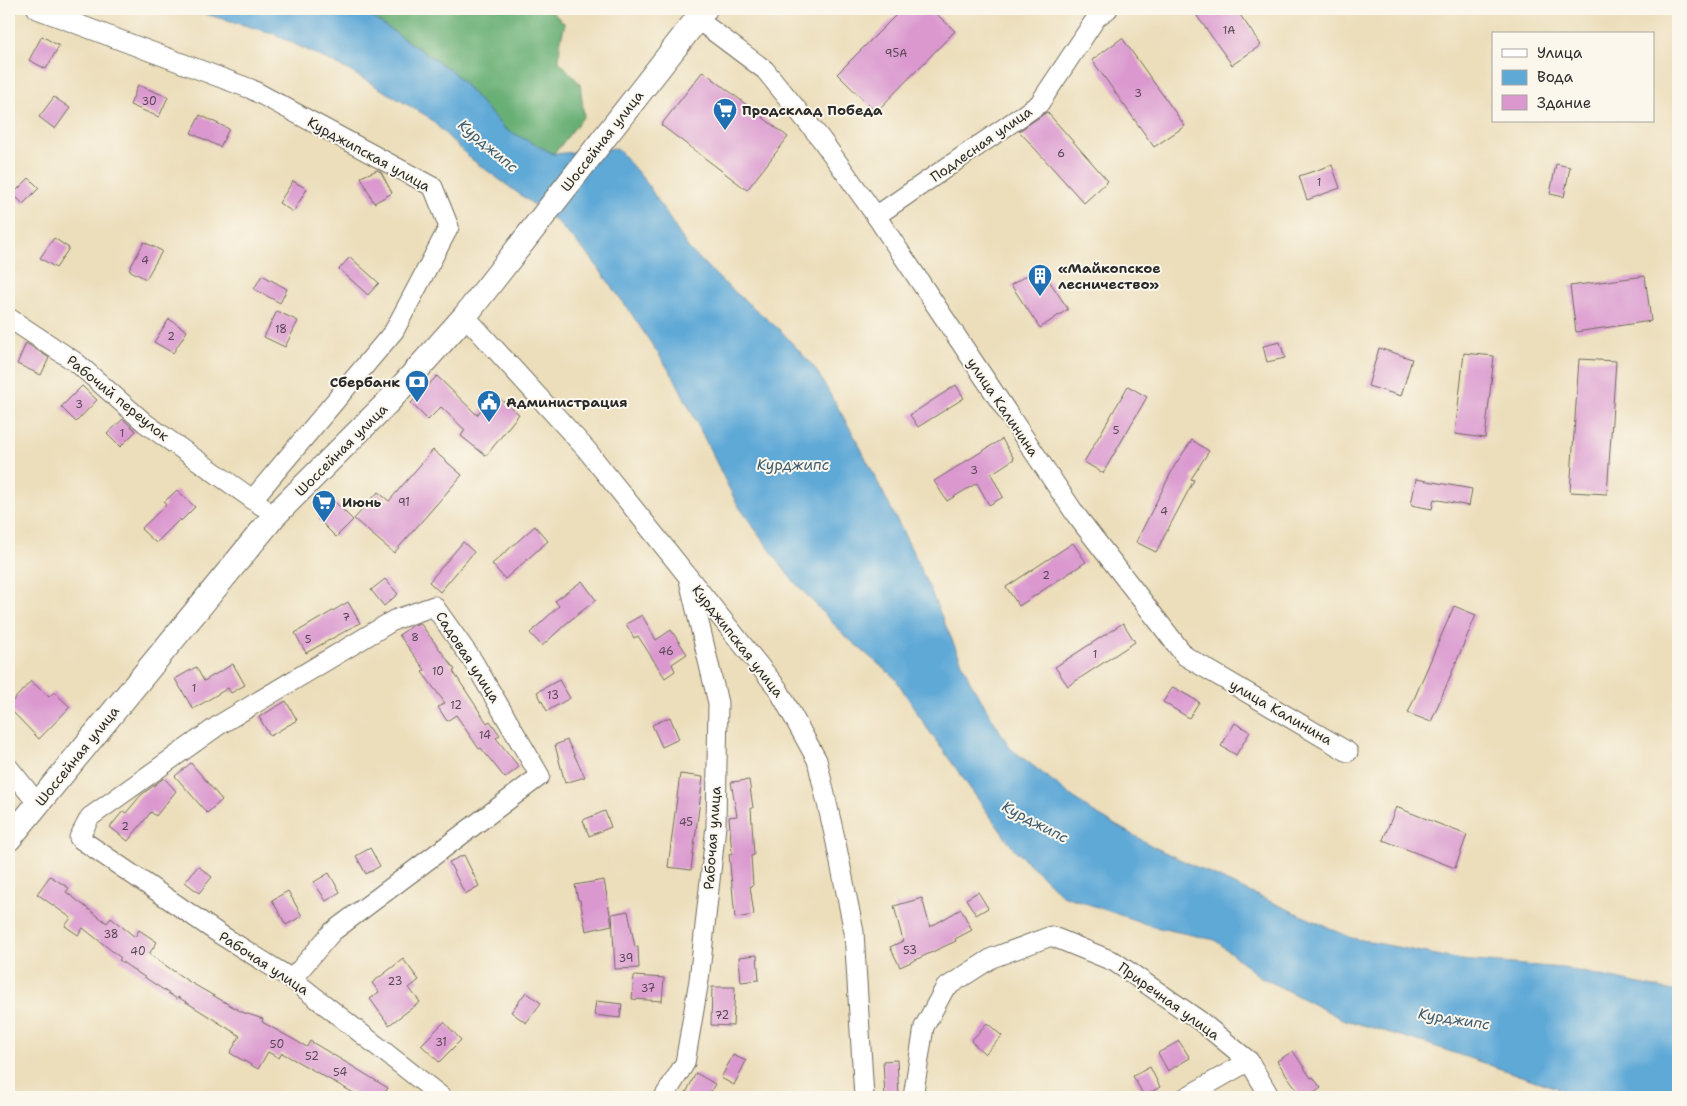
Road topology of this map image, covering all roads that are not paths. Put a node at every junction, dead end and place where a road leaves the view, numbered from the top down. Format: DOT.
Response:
graph roads {
  1 [pos="37,9"];
  2 [pos="1098,12"];
  3 [pos="701,14"];
  4 [pos="876,216"];
  5 [pos="465,316"];
  6 [pos="9,318"];
  7 [pos="252,500"];
  8 [pos="275,515"];
  9 [pos="687,574"];
  10 [pos="1348,752"];
  11 [pos="10,772"];
  12 [pos="38,804"];
  13 [pos="79,838"];
  14 [pos="9,839"];
  15 [pos="292,979"];
  16 [pos="1249,1061"];
  17 [pos="442,1097"];
  18 [pos="664,1097"];
  19 [pos="864,1097"];
  20 [pos="913,1097"];
  21 [pos="1186,1097"];
  22 [pos="1270,1097"];
  1 -- 7 [label="street, Курджипская улица"];
  2 -- 4 [label="street, Подлесная улица"];
  3 -- 4 [label="street, улица Калинина"];
  3 -- 5 [label="main road, Шоссейная улица"];
  4 -- 10 [label="street, улица Калинина"];
  5 -- 8 [label="main road, Шоссейная улица"];
  5 -- 9 [label="street, Курджипская улица"];
  6 -- 7 [label="street, Рабочий переулок"];
  7 -- 8 [label="street, Рабочий переулок"];
  8 -- 12 [label="main road, Шоссейная улица"];
  9 -- 18 [label="street, Рабочая улица"];
  9 -- 19 [label="street, Курджипская улица"];
  11 -- 12 [label="street"];
  12 -- 14 [label="main road, Шоссейная улица"];
  13 -- 15 [label="street, Рабочая улица"];
  13 -- 15 [label="street, Садовая улица"];
  15 -- 17 [label="street, Рабочая улица"];
  16 -- 20 [label="street, Приречная улица"];
  16 -- 21 [label="street"];
  16 -- 22 [label="street, Приречная улица"];
}
